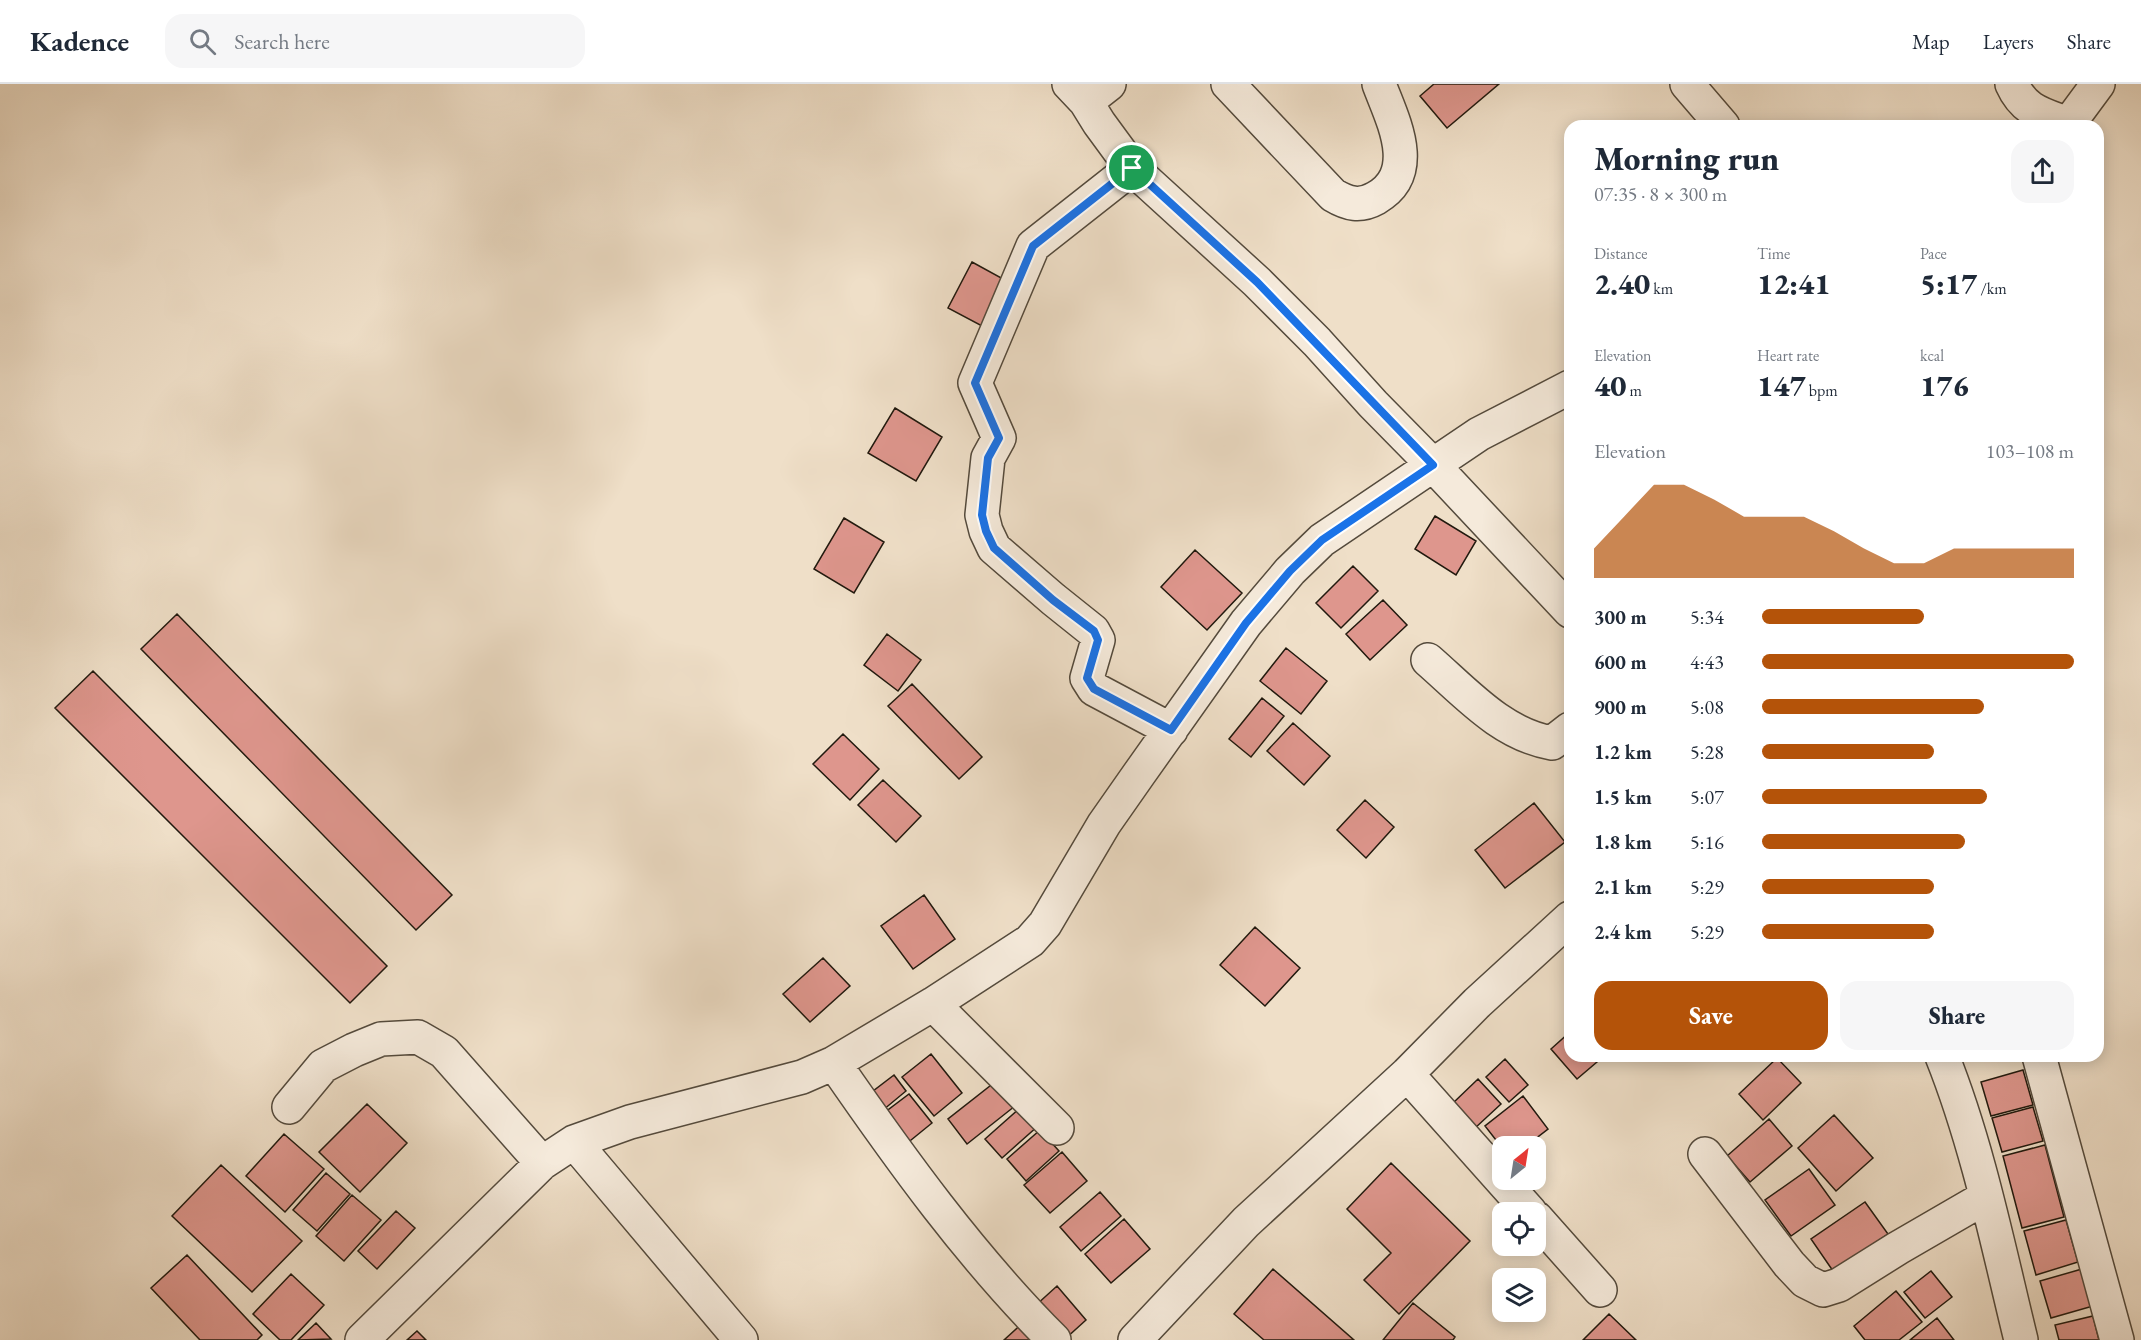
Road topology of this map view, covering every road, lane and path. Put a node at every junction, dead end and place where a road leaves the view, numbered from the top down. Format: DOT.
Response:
graph roads {
  1 [pos="1228,84"];
  2 [pos="1379,84"];
  3 [pos="1687,84"];
  4 [pos="2012,84"];
  5 [pos="2098,84"];
  6 [pos="1088,90"];
  7 [pos="1718,120"];
  8 [pos="2056,120"];
  9 [pos="2071,120"];
  10 [pos="1132,168"];
  11 [pos="1564,390"];
  12 [pos="1433,465"];
  13 [pos="1564,605"];
  14 [pos="1428,660"];
  15 [pos="1171,730"];
  16 [pos="1564,733"];
  17 [pos="1564,923"];
  18 [pos="933,1004"];
  19 [pos="1944,1062"];
  20 [pos="2041,1062"];
  21 [pos="834,1063"];
  22 [pos="1407,1074"];
  23 [pos="289,1107"];
  24 [pos="1057,1128"];
  25 [pos="574,1142"];
  26 [pos="1705,1154"];
  27 [pos="542,1162"];
  28 [pos="1986,1197"];
  29 [pos="1521,1202"];
  30 [pos="1546,1229"];
  31 [pos="1600,1290"];
  32 [pos="362,1340"];
  33 [pos="741,1340"];
  34 [pos="1054,1340"];
  35 [pos="1135,1340"];
  36 [pos="2021,1340"];
  37 [pos="2117,1340"];
  1 -- 2 [label="street"];
  3 -- 7 [label="street"];
  4 -- 8 [label="street"];
  5 -- 9 [label="street"];
  6 -- 10 [label="street"];
  10 -- 12 [label="street"];
  10 -- 15 [label="street"];
  11 -- 12 [label="street"];
  12 -- 13 [label="street"];
  12 -- 15 [label="street"];
  14 -- 16 [label="street"];
  15 -- 18 [label="street"];
  17 -- 22 [label="street"];
  18 -- 21 [label="street"];
  18 -- 24 [label="street"];
  19 -- 28 [label="street"];
  20 -- 37 [label="street"];
  21 -- 25 [label="street"];
  21 -- 34 [label="street"];
  22 -- 29 [label="street"];
  22 -- 35 [label="street"];
  23 -- 27 [label="street"];
  25 -- 27 [label="street"];
  25 -- 33 [label="street"];
  26 -- 28 [label="street"];
  27 -- 32 [label="street"];
  28 -- 36 [label="street"];
  30 -- 31 [label="street"];
}
